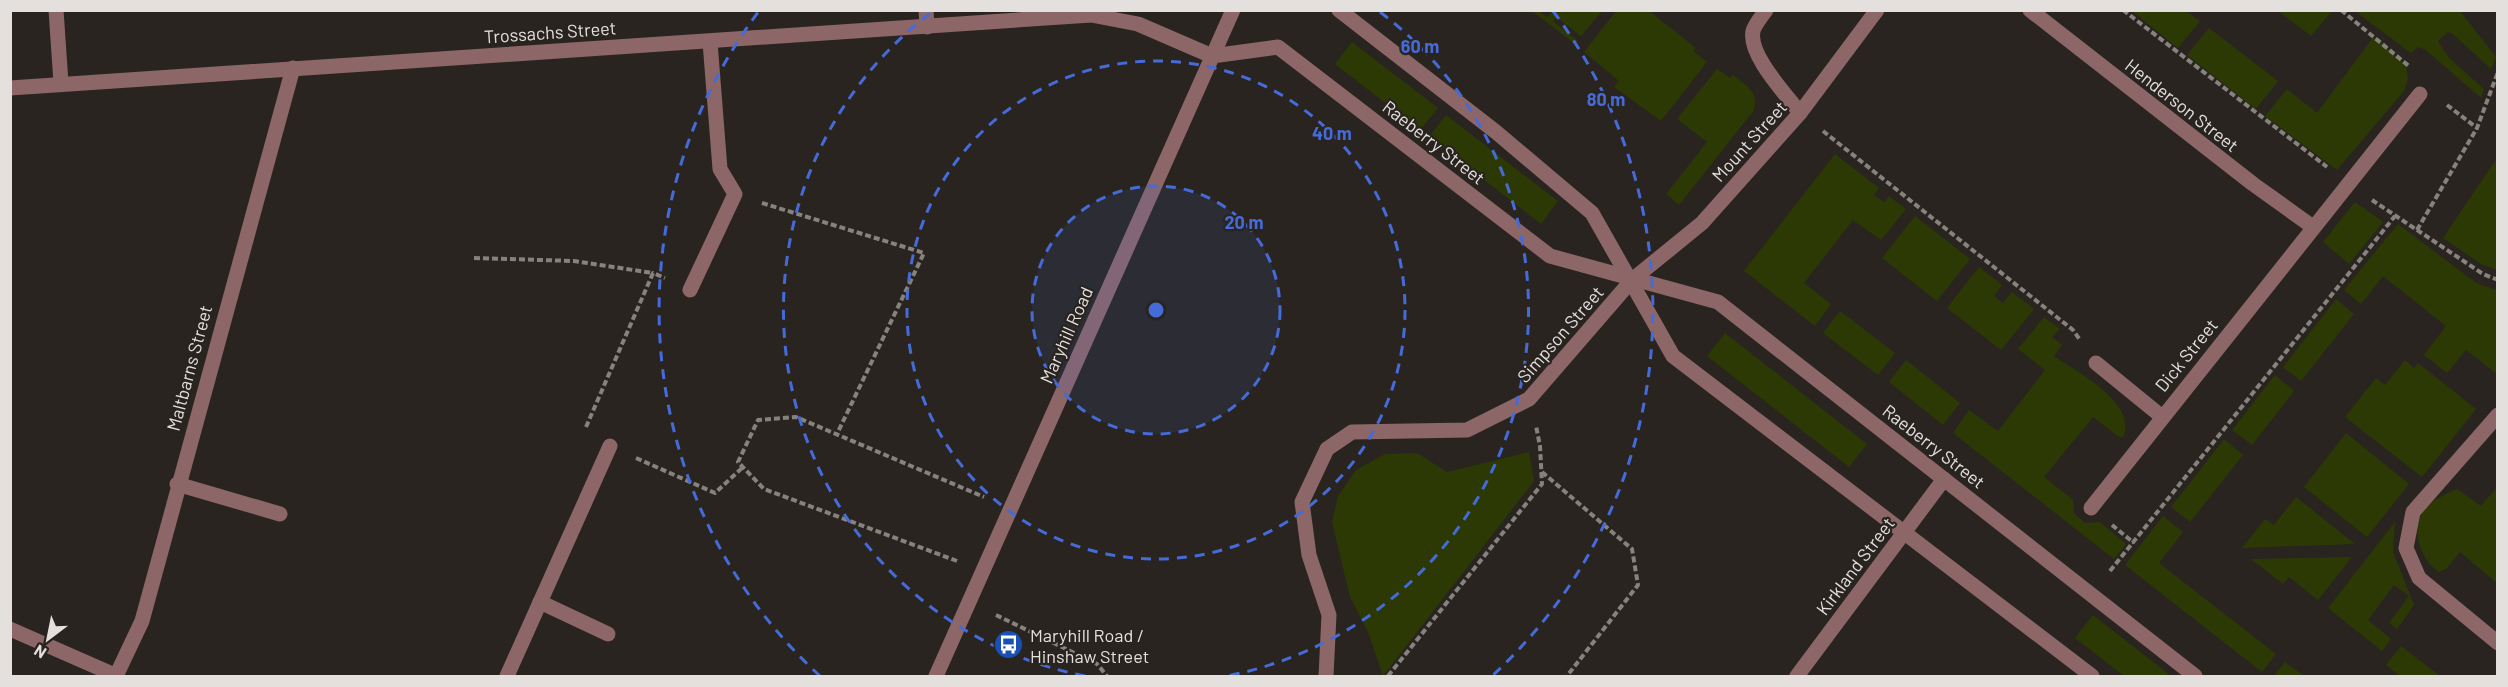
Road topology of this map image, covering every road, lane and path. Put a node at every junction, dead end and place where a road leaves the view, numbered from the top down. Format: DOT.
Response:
graph roads {
  1 [pos="56,10"];
  2 [pos="926,10"];
  3 [pos="1233,10"];
  4 [pos="1339,10"];
  5 [pos="1766,10"];
  6 [pos="1877,10"];
  7 [pos="2030,10"];
  8 [pos="2123,10"];
  9 [pos="2341,10"];
  10 [pos="927,27"];
  11 [pos="710,42"];
  12 [pos="1212,56"];
  13 [pos="293,68"];
  14 [pos="2498,72"];
  15 [pos="61,84"];
  16 [pos="10,88"];
  17 [pos="2423,91"];
  18 [pos="1800,113"];
  19 [pos="2477,128"];
  20 [pos="2348,183"];
  21 [pos="735,195"];
  22 [pos="2395,216"];
  23 [pos="2313,227"];
  24 [pos="2417,230"];
  25 [pos="474,258"];
  26 [pos="653,273"];
  27 [pos="1632,280"];
  28 [pos="2498,280"];
  29 [pos="690,290"];
  30 [pos="2096,363"];
  31 [pos="1529,399"];
  32 [pos="2498,415"];
  33 [pos="2161,416"];
  34 [pos="836,436"];
  35 [pos="610,446"];
  36 [pos="743,467"];
  37 [pos="1542,472"];
  38 [pos="1944,478"];
  39 [pos="177,484"];
  40 [pos="1010,507"];
  41 [pos="2091,508"];
  42 [pos="280,514"];
  43 [pos="1905,531"];
  44 [pos="982,570"];
  45 [pos="2090,596"];
  46 [pos="540,602"];
  47 [pos="969,602"];
  48 [pos="10,629"];
  49 [pos="608,634"];
  50 [pos="2498,643"];
  51 [pos="116,676"];
  52 [pos="507,676"];
  53 [pos="936,676"];
  54 [pos="1107,676"];
  55 [pos="1326,676"];
  56 [pos="1388,676"];
  57 [pos="1567,676"];
  58 [pos="1797,676"];
  59 [pos="2092,676"];
  60 [pos="2195,676"];
  1 -- 15 [label="street"];
  2 -- 10 [label="street"];
  3 -- 12 [label="street, Maryhill Road"];
  4 -- 27 [label="street"];
  5 -- 18 [label="street"];
  6 -- 18 [label="street, Mount Street"];
  7 -- 23 [label="street, Henderson Street"];
  8 -- 20 [label="path"];
  9 -- 17 [label="path"];
  10 -- 11 [label="street, Trossachs Street"];
  10 -- 12 [label="street, Trossachs Street"];
  11 -- 13 [label="street, Trossachs Street"];
  11 -- 21 [label="street"];
  12 -- 27 [label="street, Raeberry Street"];
  12 -- 40 [label="street, Maryhill Road"];
  13 -- 15 [label="street, Trossachs Street"];
  13 -- 39 [label="street, Maltbarns Street"];
  14 -- 19 [label="path"];
  15 -- 16 [label="street, Trossachs Street"];
  17 -- 19 [label="path"];
  17 -- 20 [label="street, Dick Street"];
  18 -- 27 [label="street, Mount Street"];
  18 -- 30 [label="path"];
  19 -- 24 [label="path"];
  20 -- 22 [label="path"];
  20 -- 23 [label="street, Dick Street"];
  21 -- 29 [label="street"];
  21 -- 34 [label="path"];
  22 -- 24 [label="path"];
  22 -- 45 [label="path"];
  23 -- 33 [label="street, Dick Street"];
  24 -- 28 [label="path"];
  25 -- 26 [label="path"];
  26 -- 29 [label="path"];
  26 -- 35 [label="path"];
  27 -- 31 [label="street, Simpson Street"];
  27 -- 38 [label="street, Raeberry Street"];
  27 -- 43 [label="street"];
  30 -- 33 [label="street"];
  31 -- 37 [label="path"];
  31 -- 55 [label="street, Simpson Street"];
  32 -- 50 [label="street"];
  33 -- 41 [label="street, Dick Street"];
  34 -- 36 [label="path"];
  34 -- 40 [label="path"];
  35 -- 36 [label="path"];
  35 -- 46 [label="street"];
  36 -- 44 [label="path"];
  37 -- 56 [label="path"];
  37 -- 57 [label="path"];
  38 -- 43 [label="street, Kirkland Street"];
  38 -- 45 [label="street, Raeberry Street"];
  39 -- 42 [label="street"];
  39 -- 51 [label="street, Maltbarns Street"];
  40 -- 44 [label="street, Maryhill Road"];
  43 -- 58 [label="street, Kirkland Street"];
  43 -- 59 [label="street"];
  44 -- 47 [label="street, Maryhill Road"];
  45 -- 60 [label="street, Raeberry Street"];
  46 -- 49 [label="street"];
  46 -- 52 [label="street"];
  47 -- 53 [label="street, Maryhill Road"];
  47 -- 54 [label="path"];
  48 -- 51 [label="street"];
}
